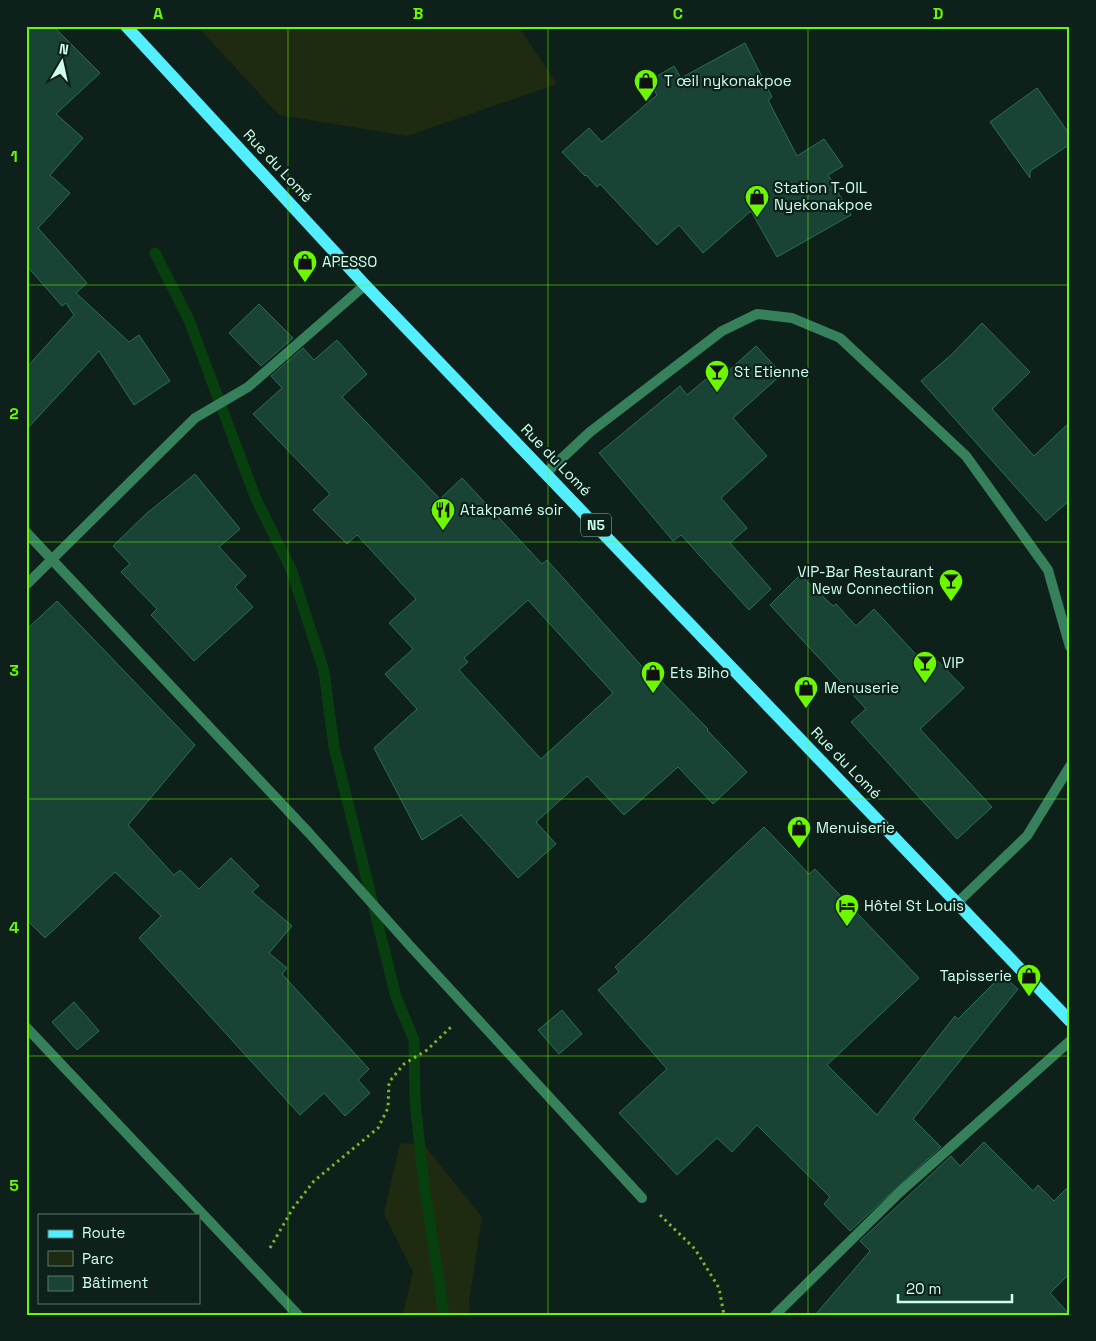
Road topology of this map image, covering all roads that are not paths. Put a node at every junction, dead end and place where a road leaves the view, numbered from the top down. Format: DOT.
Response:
graph roads {
  1 [pos="126,26"];
  2 [pos="365,285"];
  3 [pos="546,473"];
  4 [pos="26,532"];
  5 [pos="52,560"];
  6 [pos="26,585"];
  7 [pos="1070,646"];
  8 [pos="1070,766"];
  9 [pos="957,903"];
  10 [pos="1070,1021"];
  11 [pos="26,1026"];
  12 [pos="1070,1041"];
  13 [pos="642,1198"];
  14 [pos="298,1315"];
  15 [pos="775,1315"];
  1 -- 2 [label="main road, Rue du Lomé / N5"];
  2 -- 3 [label="main road, Rue du Lomé / N5"];
  2 -- 5 [label="street"];
  3 -- 7 [label="street"];
  3 -- 9 [label="main road, Rue du Lomé / N5"];
  4 -- 5 [label="street"];
  5 -- 6 [label="street"];
  5 -- 13 [label="street"];
  8 -- 9 [label="street"];
  9 -- 10 [label="main road, Rue du Lomé / N5"];
  11 -- 14 [label="street"];
  12 -- 15 [label="street"];
}
